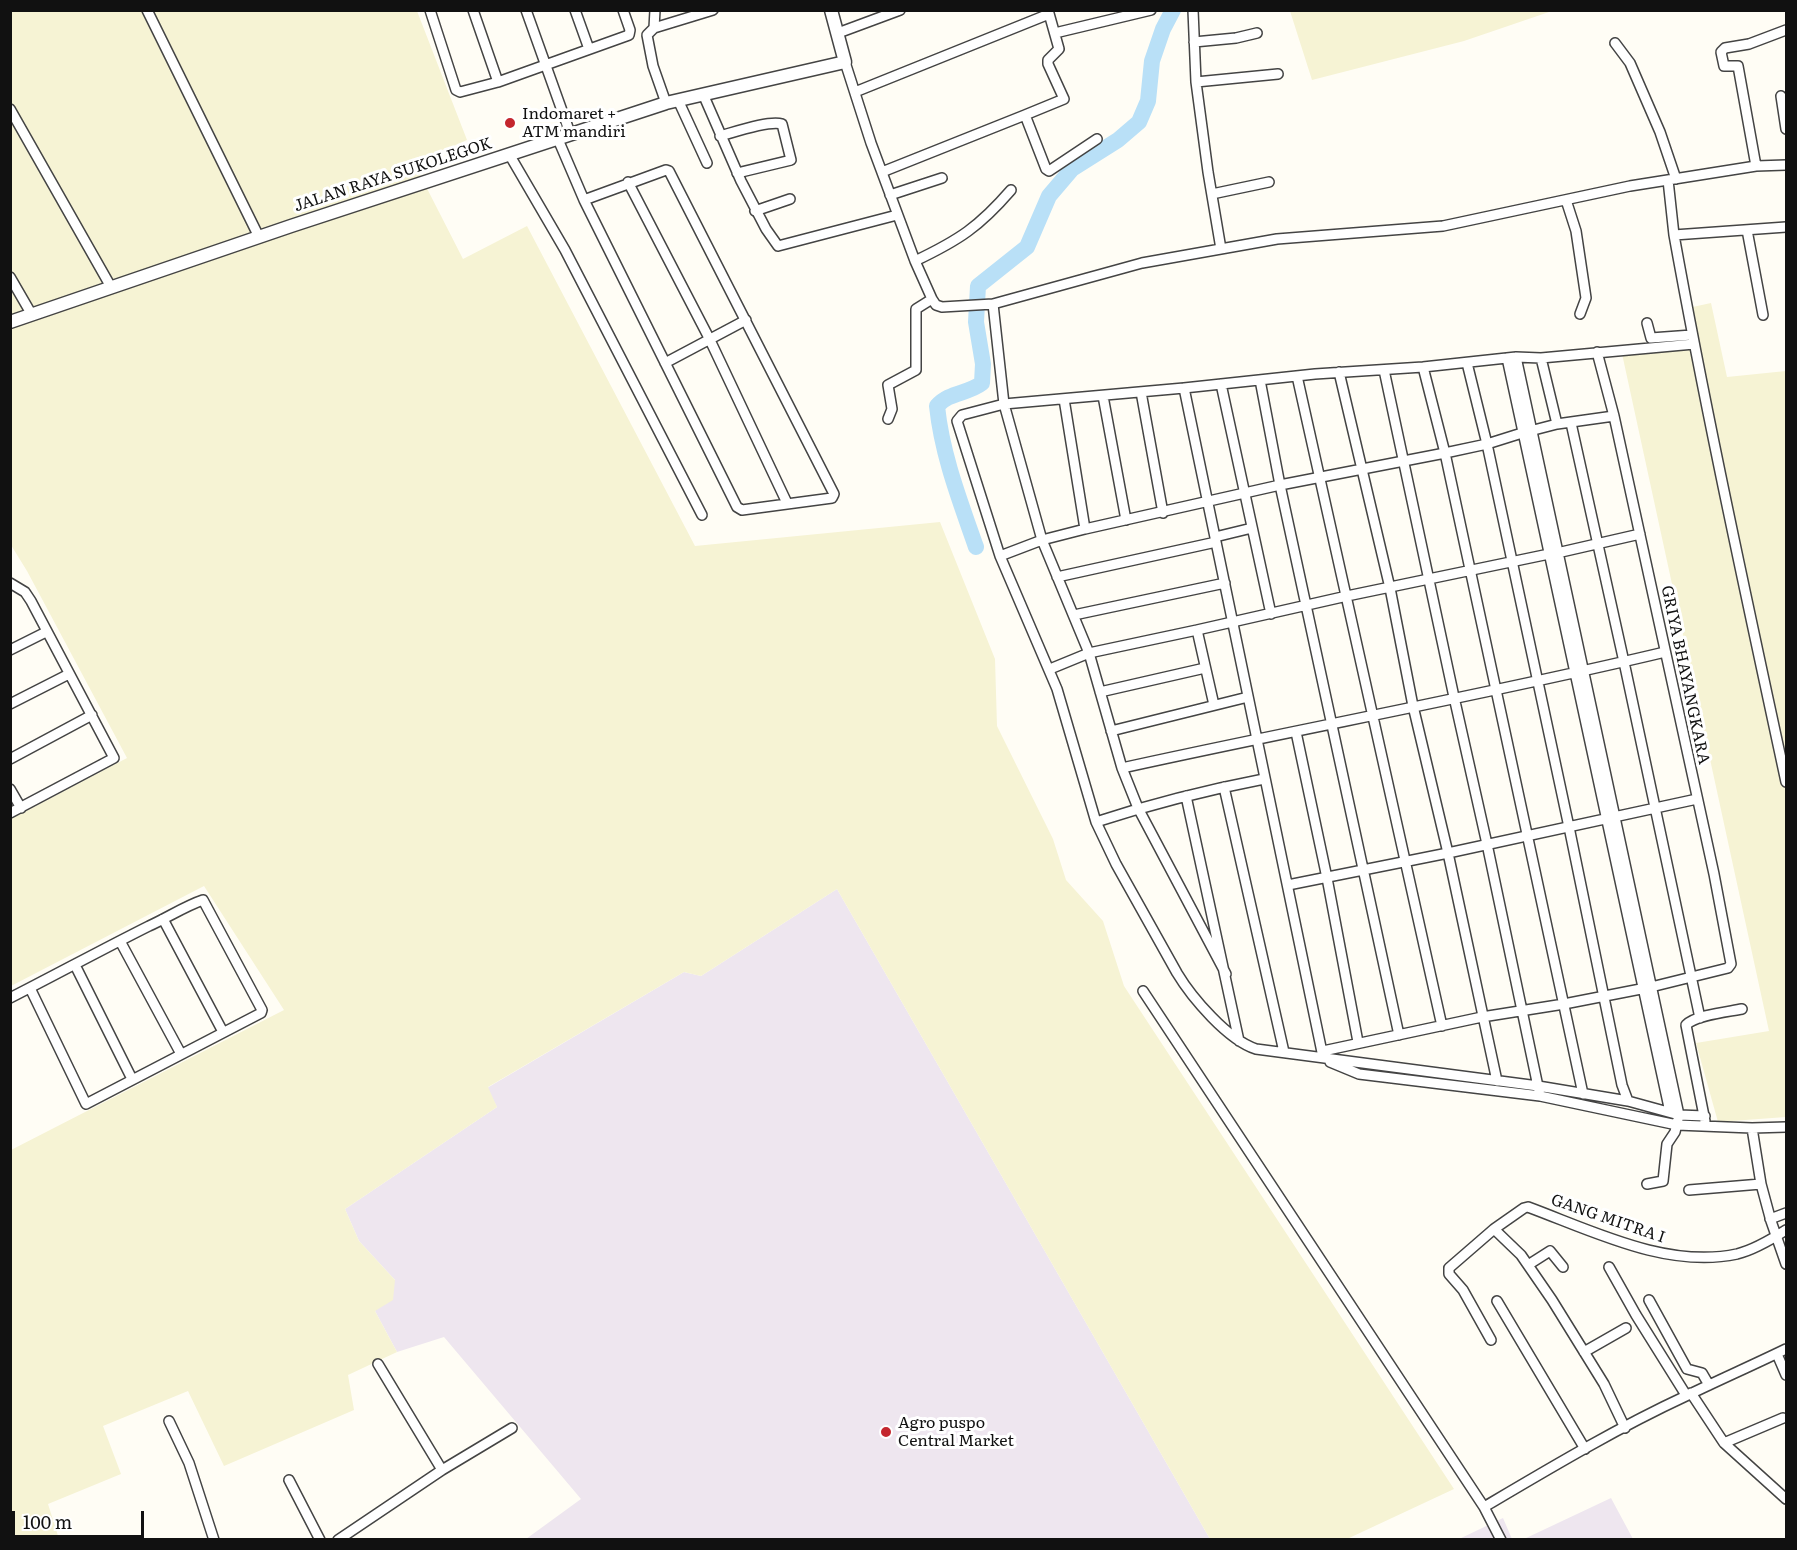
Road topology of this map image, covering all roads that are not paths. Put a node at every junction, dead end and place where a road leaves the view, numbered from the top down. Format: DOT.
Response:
graph roads {
  1 [pos="147,10"];
  2 [pos="430,10"];
  3 [pos="473,10"];
  4 [pos="526,10"];
  5 [pos="575,10"];
  6 [pos="623,10"];
  7 [pos="655,10"];
  8 [pos="713,10"];
  9 [pos="831,10"];
  10 [pos="900,10"];
  11 [pos="1151,10"];
  12 [pos="1193,10"];
  13 [pos="1048,12"];
  14 [pos="654,28"];
  15 [pos="1786,30"];
  16 [pos="837,33"];
  17 [pos="1055,33"];
  18 [pos="1257,33"];
  19 [pos="1194,42"];
  20 [pos="1615,43"];
  21 [pos="590,49"];
  22 [pos="845,62"];
  23 [pos="546,66"];
  24 [pos="1278,74"];
  25 [pos="498,82"];
  26 [pos="1196,82"];
  27 [pos="855,92"];
  28 [pos="703,94"];
  29 [pos="1780,96"];
  30 [pos="672,101"];
  31 [pos="10,109"];
  32 [pos="1025,115"];
  33 [pos="1786,129"];
  34 [pos="570,133"];
  35 [pos="720,136"];
  36 [pos="557,137"];
  37 [pos="1097,139"];
  38 [pos="509,154"];
  39 [pos="707,163"];
  40 [pos="1786,165"];
  41 [pos="1756,166"];
  42 [pos="882,172"];
  43 [pos="737,173"];
  44 [pos="942,178"];
  45 [pos="1672,179"];
  46 [pos="628,182"];
  47 [pos="1269,182"];
  48 [pos="1011,190"];
  49 [pos="1212,194"];
  50 [pos="890,195"];
  51 [pos="790,199"];
  52 [pos="584,200"];
  53 [pos="1566,200"];
  54 [pos="755,211"];
  55 [pos="897,215"];
  56 [pos="1786,227"];
  57 [pos="1747,230"];
  58 [pos="1674,235"];
  59 [pos="259,237"];
  60 [pos="1221,249"];
  61 [pos="915,261"];
  62 [pos="10,277"];
  63 [pos="111,287"];
  64 [pos="932,299"];
  65 [pos="993,304"];
  66 [pos="1580,314"];
  67 [pos="32,315"];
  68 [pos="1763,315"];
  69 [pos="746,320"];
  70 [pos="10,322"];
  71 [pos="1647,323"];
  72 [pos="709,338"];
  73 [pos="1693,340"];
  74 [pos="1597,352"];
  75 [pos="1511,358"];
  76 [pos="1542,358"];
  77 [pos="665,363"];
  78 [pos="1467,363"];
  79 [pos="1423,367"];
  80 [pos="1383,370"];
  81 [pos="1340,372"];
  82 [pos="1297,376"];
  83 [pos="1260,380"];
  84 [pos="1221,384"];
  85 [pos="1185,388"];
  86 [pos="1141,392"];
  87 [pos="1103,396"];
  88 [pos="1064,399"];
  89 [pos="1004,404"];
  90 [pos="1614,416"];
  91 [pos="888,419"];
  92 [pos="1571,423"];
  93 [pos="1557,424"];
  94 [pos="1526,432"];
  95 [pos="1486,444"];
  96 [pos="1444,453"];
  97 [pos="1403,462"];
  98 [pos="1362,468"];
  99 [pos="1321,477"];
  100 [pos="1280,485"];
  101 [pos="1245,493"];
  102 [pos="1208,502"];
  103 [pos="787,503"];
  104 [pos="1162,513"];
  105 [pos="702,516"];
  106 [pos="1126,520"];
  107 [pos="1252,528"];
  108 [pos="1085,529"];
  109 [pos="1640,534"];
  110 [pos="1216,539"];
  111 [pos="1042,540"];
  112 [pos="1598,544"];
  113 [pos="1553,553"];
  114 [pos="1000,556"];
  115 [pos="1511,561"];
  116 [pos="1470,571"];
  117 [pos="1057,578"];
  118 [pos="1429,580"];
  119 [pos="1225,583"];
  120 [pos="12,586"];
  121 [pos="1390,588"];
  122 [pos="1347,596"];
  123 [pos="1307,605"];
  124 [pos="1271,614"];
  125 [pos="1074,615"];
  126 [pos="1233,621"];
  127 [pos="1197,630"];
  128 [pos="46,632"];
  129 [pos="10,650"];
  130 [pos="1665,652"];
  131 [pos="1089,653"];
  132 [pos="1624,662"];
  133 [pos="1205,668"];
  134 [pos="1050,669"];
  135 [pos="1579,672"];
  136 [pos="69,674"];
  137 [pos="1537,681"];
  138 [pos="1496,690"];
  139 [pos="1100,692"];
  140 [pos="1248,697"];
  141 [pos="1454,698"];
  142 [pos="10,704"];
  143 [pos="1214,705"];
  144 [pos="1413,706"];
  145 [pos="92,715"];
  146 [pos="1373,716"];
  147 [pos="1332,723"];
  148 [pos="1111,731"];
  149 [pos="1296,732"];
  150 [pos="1256,738"];
  151 [pos="10,759"];
  152 [pos="1122,768"];
  153 [pos="1264,779"];
  154 [pos="1786,782"];
  155 [pos="1224,787"];
  156 [pos="10,789"];
  157 [pos="1186,796"];
  158 [pos="1696,799"];
  159 [pos="21,808"];
  160 [pos="1138,808"];
  161 [pos="1656,808"];
  162 [pos="10,813"];
  163 [pos="1611,817"];
  164 [pos="1096,822"];
  165 [pos="1569,827"];
  166 [pos="1528,836"];
  167 [pos="1487,844"];
  168 [pos="1448,853"];
  169 [pos="1406,861"];
  170 [pos="1365,869"];
  171 [pos="1327,878"];
  172 [pos="1288,885"];
  173 [pos="163,920"];
  174 [pos="120,940"];
  175 [pos="75,965"];
  176 [pos="1226,974"];
  177 [pos="1693,977"];
  178 [pos="1646,987"];
  179 [pos="30,988"];
  180 [pos="1143,992"];
  181 [pos="1605,996"];
  182 [pos="10,998"];
  183 [pos="1564,1004"];
  184 [pos="1742,1009"];
  185 [pos="1522,1010"];
  186 [pos="1482,1017"];
  187 [pos="1700,1018"];
  188 [pos="1442,1026"];
  189 [pos="223,1032"];
  190 [pos="1399,1035"];
  191 [pos="1239,1041"];
  192 [pos="1358,1042"];
  193 [pos="1284,1052"];
  194 [pos="181,1054"];
  195 [pos="1322,1056"];
  196 [pos="132,1079"];
  197 [pos="1497,1081"];
  198 [pos="1539,1091"];
  199 [pos="1583,1094"];
  200 [pos="1628,1101"];
  201 [pos="1705,1116"];
  202 [pos="1675,1117"];
  203 [pos="1706,1126"];
  204 [pos="1786,1126"];
  205 [pos="1752,1128"];
  206 [pos="1647,1184"];
  207 [pos="1761,1184"];
  208 [pos="1689,1190"];
  209 [pos="1786,1213"];
  210 [pos="1771,1220"];
  211 [pos="1494,1229"];
  212 [pos="1786,1230"];
  213 [pos="1776,1236"];
  214 [pos="1786,1264"];
  215 [pos="1528,1265"];
  216 [pos="1563,1267"];
  217 [pos="1609,1267"];
  218 [pos="1649,1300"];
  219 [pos="1497,1301"];
  220 [pos="1626,1328"];
  221 [pos="1491,1340"];
  222 [pos="1786,1349"];
  223 [pos="1584,1352"];
  224 [pos="1777,1354"];
  225 [pos="378,1364"];
  226 [pos="1786,1376"];
  227 [pos="1709,1385"];
  228 [pos="1689,1394"];
  229 [pos="1783,1418"];
  230 [pos="169,1421"];
  231 [pos="513,1428"];
  232 [pos="1625,1428"];
  233 [pos="1724,1443"];
  234 [pos="1585,1449"];
  235 [pos="442,1470"];
  236 [pos="288,1480"];
  237 [pos="1786,1499"];
  238 [pos="1484,1507"];
  239 [pos="214,1539"];
  240 [pos="320,1539"];
  241 [pos="338,1539"];
  242 [pos="1501,1539"];
  1 -- 59 [label="street"];
  2 -- 25 [label="street"];
  3 -- 25 [label="street"];
  4 -- 23 [label="street"];
  5 -- 21 [label="street"];
  6 -- 21 [label="street"];
  7 -- 14 [label="street"];
  8 -- 14 [label="street"];
  9 -- 16 [label="street"];
  10 -- 16 [label="street"];
  11 -- 17 [label="street"];
  12 -- 19 [label="street"];
  13 -- 17 [label="street"];
  13 -- 27 [label="street"];
  14 -- 30 [label="street"];
  15 -- 41 [label="street"];
  16 -- 22 [label="street"];
  17 -- 32 [label="street"];
  18 -- 19 [label="street"];
  19 -- 26 [label="street"];
  20 -- 45 [label="street"];
  21 -- 23 [label="street"];
  22 -- 27 [label="street"];
  22 -- 28 [label="street, JALAN RAYA SUKOLEGOK"];
  23 -- 25 [label="street"];
  23 -- 34 [label="street"];
  24 -- 26 [label="street"];
  26 -- 49 [label="street"];
  27 -- 42 [label="street"];
  28 -- 30 [label="street, JALAN RAYA SUKOLEGOK"];
  28 -- 35 [label="street"];
  29 -- 33 [label="street"];
  30 -- 34 [label="street, JALAN RAYA SUKOLEGOK"];
  30 -- 39 [label="street"];
  31 -- 63 [label="street"];
  32 -- 37 [label="street"];
  32 -- 42 [label="street"];
  34 -- 36 [label="street, JALAN RAYA SUKOLEGOK"];
  35 -- 43 [label="street"];
  35 -- 43 [label="street"];
  36 -- 38 [label="street, JALAN RAYA SUKOLEGOK"];
  36 -- 52 [label="street"];
  38 -- 59 [label="street, JALAN RAYA SUKOLEGOK"];
  38 -- 105 [label="street"];
  40 -- 41 [label="street"];
  41 -- 45 [label="street"];
  42 -- 50 [label="street"];
  43 -- 54 [label="street"];
  44 -- 50 [label="street"];
  45 -- 53 [label="street"];
  45 -- 58 [label="street"];
  46 -- 52 [label="street"];
  46 -- 69 [label="street"];
  46 -- 72 [label="street"];
  47 -- 49 [label="street"];
  48 -- 61 [label="street"];
  49 -- 60 [label="street"];
  50 -- 55 [label="street"];
  51 -- 54 [label="street"];
  52 -- 77 [label="street"];
  53 -- 60 [label="street"];
  53 -- 66 [label="street"];
  54 -- 55 [label="street"];
  55 -- 61 [label="street"];
  56 -- 57 [label="street"];
  57 -- 58 [label="street"];
  57 -- 68 [label="street"];
  58 -- 73 [label="street"];
  59 -- 63 [label="street, JALAN RAYA SUKOLEGOK"];
  60 -- 65 [label="street"];
  61 -- 64 [label="street"];
  62 -- 67 [label="street"];
  63 -- 67 [label="street, JALAN RAYA SUKOLEGOK"];
  64 -- 65 [label="street"];
  64 -- 91 [label="street"];
  65 -- 89 [label="street"];
  67 -- 70 [label="street, JALAN RAYA SUKOLEGOK"];
  69 -- 72 [label="street"];
  69 -- 103 [label="street"];
  71 -- 73 [label="street"];
  72 -- 77 [label="street"];
  72 -- 103 [label="street"];
  73 -- 74 [label="street"];
  73 -- 154 [label="street"];
  74 -- 76 [label="street"];
  74 -- 90 [label="street, GRIYA BHAYANGKARA"];
  75 -- 76 [label="street"];
  75 -- 78 [label="street"];
  75 -- 94 [label="street"];
  76 -- 93 [label="street"];
  77 -- 103 [label="street"];
  78 -- 79 [label="street"];
  78 -- 95 [label="street"];
  79 -- 80 [label="street"];
  79 -- 96 [label="street"];
  80 -- 81 [label="street"];
  80 -- 97 [label="street"];
  81 -- 82 [label="street"];
  81 -- 98 [label="street"];
  82 -- 83 [label="street"];
  82 -- 99 [label="street"];
  83 -- 84 [label="street"];
  83 -- 100 [label="street"];
  84 -- 85 [label="street"];
  84 -- 101 [label="street"];
  85 -- 86 [label="street"];
  85 -- 102 [label="street"];
  86 -- 87 [label="street"];
  86 -- 104 [label="street"];
  87 -- 88 [label="street"];
  87 -- 106 [label="street"];
  88 -- 89 [label="street"];
  88 -- 108 [label="street"];
  89 -- 111 [label="street"];
  89 -- 114 [label="street"];
  90 -- 92 [label="street"];
  90 -- 109 [label="street, GRIYA BHAYANGKARA"];
  92 -- 93 [label="street"];
  92 -- 112 [label="street"];
  93 -- 94 [label="street"];
  94 -- 95 [label="street"];
  94 -- 113 [label="street"];
  95 -- 96 [label="street"];
  95 -- 115 [label="street"];
  96 -- 97 [label="street"];
  96 -- 116 [label="street"];
  97 -- 98 [label="street"];
  97 -- 118 [label="street"];
  98 -- 99 [label="street"];
  98 -- 121 [label="street"];
  99 -- 100 [label="street"];
  99 -- 122 [label="street"];
  100 -- 101 [label="street"];
  100 -- 123 [label="street"];
  101 -- 102 [label="street"];
  101 -- 107 [label="street"];
  102 -- 104 [label="street"];
  102 -- 110 [label="street"];
  104 -- 106 [label="street"];
  106 -- 108 [label="street"];
  107 -- 110 [label="street"];
  107 -- 124 [label="street"];
  108 -- 111 [label="street"];
  109 -- 112 [label="street"];
  109 -- 130 [label="street, GRIYA BHAYANGKARA"];
  110 -- 117 [label="street"];
  110 -- 119 [label="street"];
  111 -- 114 [label="street"];
  111 -- 117 [label="street"];
  112 -- 113 [label="street"];
  112 -- 132 [label="street"];
  113 -- 115 [label="street"];
  113 -- 135 [label="street"];
  114 -- 134 [label="street"];
  115 -- 116 [label="street"];
  115 -- 137 [label="street"];
  116 -- 118 [label="street"];
  116 -- 138 [label="street"];
  117 -- 125 [label="street"];
  118 -- 121 [label="street"];
  118 -- 141 [label="street"];
  119 -- 125 [label="street"];
  119 -- 126 [label="street"];
  120 -- 128 [label="street"];
  121 -- 122 [label="street"];
  121 -- 144 [label="street"];
  122 -- 123 [label="street"];
  122 -- 146 [label="street"];
  123 -- 124 [label="street"];
  123 -- 147 [label="street"];
  124 -- 126 [label="street"];
  125 -- 131 [label="street"];
  126 -- 127 [label="street"];
  126 -- 140 [label="street"];
  127 -- 131 [label="street"];
  127 -- 133 [label="street"];
  128 -- 129 [label="street"];
  128 -- 136 [label="street"];
  130 -- 132 [label="street"];
  130 -- 158 [label="street, GRIYA BHAYANGKARA"];
  131 -- 134 [label="street"];
  131 -- 139 [label="street"];
  132 -- 135 [label="street"];
  132 -- 161 [label="street"];
  133 -- 139 [label="street"];
  133 -- 143 [label="street"];
  134 -- 164 [label="street"];
  135 -- 137 [label="street"];
  135 -- 163 [label="street"];
  136 -- 142 [label="street"];
  136 -- 145 [label="street"];
  137 -- 138 [label="street"];
  137 -- 165 [label="street"];
  138 -- 141 [label="street"];
  138 -- 166 [label="street"];
  139 -- 148 [label="street"];
  140 -- 143 [label="street"];
  140 -- 150 [label="street"];
  141 -- 144 [label="street"];
  141 -- 167 [label="street"];
  143 -- 148 [label="street"];
  144 -- 146 [label="street"];
  144 -- 168 [label="street"];
  145 -- 151 [label="street"];
  145 -- 159 [label="street"];
  146 -- 147 [label="street"];
  146 -- 169 [label="street"];
  147 -- 149 [label="street"];
  147 -- 170 [label="street"];
  148 -- 152 [label="street"];
  149 -- 150 [label="street"];
  149 -- 171 [label="street"];
  150 -- 152 [label="street"];
  150 -- 153 [label="street"];
  152 -- 160 [label="street"];
  153 -- 155 [label="street"];
  153 -- 172 [label="street"];
  155 -- 157 [label="street"];
  155 -- 193 [label="street"];
  156 -- 159 [label="street"];
  157 -- 160 [label="street"];
  157 -- 176 [label="street"];
  158 -- 161 [label="street"];
  158 -- 177 [label="street, GRIYA BHAYANGKARA"];
  159 -- 162 [label="street"];
  160 -- 164 [label="street"];
  160 -- 176 [label="street"];
  161 -- 163 [label="street"];
  161 -- 177 [label="street"];
  163 -- 165 [label="street"];
  163 -- 178 [label="street"];
  164 -- 191 [label="street"];
  165 -- 166 [label="street"];
  165 -- 181 [label="street"];
  166 -- 167 [label="street"];
  166 -- 183 [label="street"];
  167 -- 168 [label="street"];
  167 -- 185 [label="street"];
  168 -- 169 [label="street"];
  168 -- 186 [label="street"];
  169 -- 170 [label="street"];
  169 -- 188 [label="street"];
  170 -- 171 [label="street"];
  170 -- 190 [label="street"];
  171 -- 172 [label="street"];
  171 -- 192 [label="street"];
  172 -- 195 [label="street"];
  173 -- 174 [label="street"];
  173 -- 189 [label="street"];
  173 -- 189 [label="street"];
  174 -- 175 [label="street"];
  174 -- 194 [label="street"];
  175 -- 179 [label="street"];
  175 -- 196 [label="street"];
  176 -- 191 [label="street"];
  177 -- 178 [label="street"];
  177 -- 187 [label="street"];
  178 -- 181 [label="street"];
  178 -- 202 [label="street"];
  179 -- 182 [label="street"];
  179 -- 196 [label="street"];
  180 -- 238 [label="street"];
  181 -- 183 [label="street"];
  181 -- 200 [label="street"];
  183 -- 185 [label="street"];
  183 -- 199 [label="street"];
  184 -- 187 [label="street"];
  185 -- 186 [label="street"];
  185 -- 198 [label="street"];
  186 -- 188 [label="street"];
  186 -- 197 [label="street"];
  187 -- 201 [label="street"];
  188 -- 190 [label="street"];
  189 -- 194 [label="street"];
  190 -- 192 [label="street"];
  191 -- 193 [label="street"];
  192 -- 195 [label="street"];
  193 -- 195 [label="street"];
  194 -- 196 [label="street"];
  195 -- 197 [label="street"];
  195 -- 198 [label="street"];
  197 -- 198 [label="street"];
  198 -- 199 [label="street"];
  198 -- 202 [label="street"];
  199 -- 200 [label="street"];
  200 -- 202 [label="street"];
  201 -- 202 [label="street"];
  201 -- 203 [label="street"];
  202 -- 203 [label="street"];
  202 -- 206 [label="street"];
  203 -- 205 [label="street"];
  204 -- 205 [label="street"];
  205 -- 207 [label="street"];
  207 -- 208 [label="street"];
  207 -- 210 [label="street"];
  209 -- 210 [label="street"];
  210 -- 213 [label="street"];
  211 -- 213 [label="street, GANG MITRA I"];
  211 -- 215 [label="street"];
  211 -- 221 [label="street"];
  212 -- 213 [label="street, GANG MITRA I"];
  213 -- 214 [label="street"];
  215 -- 216 [label="street"];
  215 -- 223 [label="street"];
  217 -- 228 [label="street"];
  218 -- 227 [label="street"];
  219 -- 234 [label="street"];
  220 -- 223 [label="street"];
  222 -- 224 [label="street"];
  223 -- 232 [label="street"];
  224 -- 226 [label="street"];
  224 -- 227 [label="street"];
  225 -- 235 [label="street"];
  227 -- 228 [label="street"];
  228 -- 232 [label="street"];
  228 -- 233 [label="street"];
  229 -- 233 [label="street"];
  230 -- 239 [label="street"];
  231 -- 235 [label="street"];
  232 -- 234 [label="street"];
  233 -- 237 [label="street"];
  234 -- 238 [label="street"];
  235 -- 241 [label="street"];
  236 -- 240 [label="street"];
  238 -- 242 [label="street"];
}
